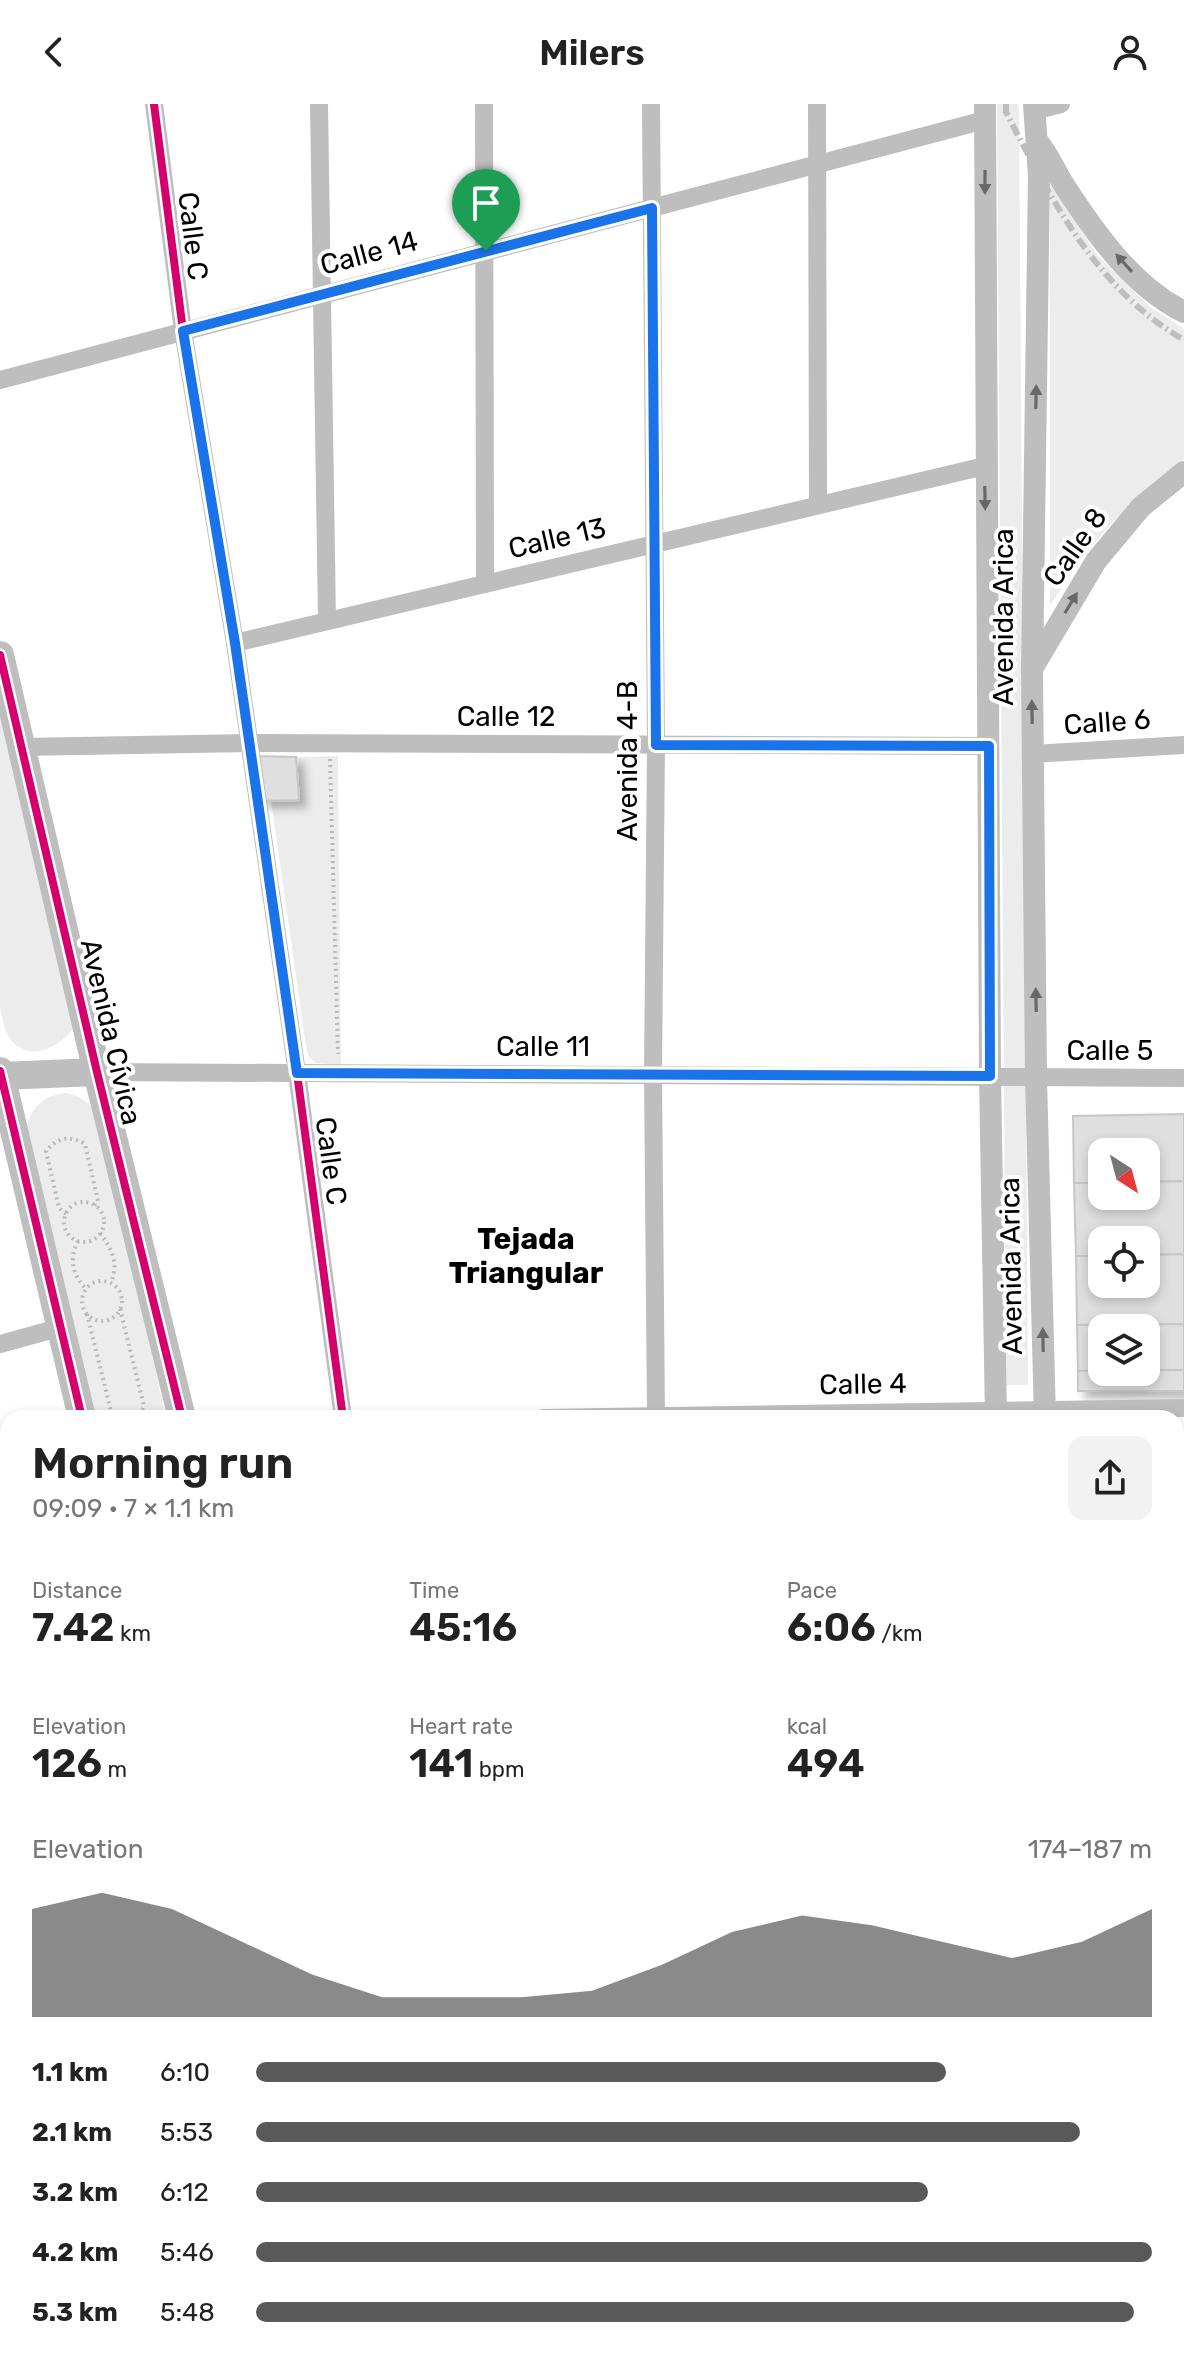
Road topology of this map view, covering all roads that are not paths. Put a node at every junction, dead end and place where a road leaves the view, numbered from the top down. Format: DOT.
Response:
graph roads {
  1 [pos="154,104"];
  2 [pos="319,104"];
  3 [pos="484,104"];
  4 [pos="651,104"];
  5 [pos="817,104"];
  6 [pos="1061,104"];
  7 [pos="1034,108"];
  8 [pos="985,112"];
  9 [pos="1036,139"];
  10 [pos="817,164"];
  11 [pos="652,208"];
  12 [pos="486,251"];
  13 [pos="320,295"];
  14 [pos="1184,312"];
  15 [pos="183,331"];
  16 [pos="0,380"];
  17 [pos="985,466"];
  18 [pos="1184,472"];
  19 [pos="818,505"];
  20 [pos="654,544"];
  21 [pos="485,584"];
  22 [pos="327,621"];
  23 [pos="235,643"];
  24 [pos="0,655"];
  25 [pos="1032,671"];
  26 [pos="249,743"];
  27 [pos="656,745"];
  28 [pos="1184,745"];
  29 [pos="989,746"];
  30 [pos="22,747"];
  31 [pos="1033,754"];
  32 [pos="97,1072"];
  33 [pos="297,1073"];
  34 [pos="0,1074"];
  35 [pos="653,1074"];
  36 [pos="990,1076"];
  37 [pos="1036,1078"];
  38 [pos="1184,1078"];
  39 [pos="62,1327"];
  40 [pos="0,1344"];
  41 [pos="1184,1408"];
  42 [pos="80,1410"];
  43 [pos="180,1410"];
  44 [pos="342,1410"];
  45 [pos="656,1410"];
  46 [pos="996,1410"];
  47 [pos="1045,1410"];
  48 [pos="1128,1410"];
  1 -- 15 [label="street, Calle C"];
  2 -- 13 [label="street"];
  3 -- 12 [label="street"];
  4 -- 11 [label="street, Avenida 4-B"];
  5 -- 10 [label="street"];
  6 -- 7 [label="street"];
  7 -- 9 [label="street, Avenida Arica"];
  8 -- 10 [label="street, Calle 14"];
  8 -- 17 [label="street, Avenida Arica, one-way"];
  14 -- 9 [label="street, one-way"];
  25 -- 9 [label="street, Avenida Arica, one-way"];
  10 -- 11 [label="street, Calle 14"];
  10 -- 19 [label="street"];
  11 -- 12 [label="street, Calle 14"];
  11 -- 20 [label="street, Avenida 4-B"];
  12 -- 13 [label="street, Calle 14"];
  12 -- 21 [label="street"];
  13 -- 15 [label="street, Calle 14"];
  13 -- 22 [label="street"];
  15 -- 16 [label="street, Calle 14"];
  15 -- 23 [label="street, Calle C"];
  17 -- 19 [label="street, Calle 13"];
  17 -- 29 [label="street, Avenida Arica, one-way"];
  25 -- 18 [label="street, Calle 8, one-way"];
  19 -- 20 [label="street, Calle 13"];
  20 -- 21 [label="street, Calle 13"];
  20 -- 27 [label="street, Avenida 4-B"];
  21 -- 22 [label="street, Calle 13"];
  22 -- 23 [label="street, Calle 13"];
  23 -- 26 [label="street, Calle C"];
  24 -- 30 [label="main road, Avenida Cívica"];
  31 -- 25 [label="street, Avenida Arica, one-way"];
  26 -- 27 [label="street, Calle 12"];
  26 -- 30 [label="street, Calle 12"];
  26 -- 33 [label="street, Calle C"];
  27 -- 29 [label="street, Calle 12"];
  27 -- 35 [label="street, Avenida 4-B"];
  28 -- 31 [label="street, Calle 6"];
  29 -- 36 [label="street, Avenida Arica"];
  30 -- 32 [label="main road, Avenida Cívica"];
  37 -- 31 [label="street, Avenida Arica, one-way"];
  32 -- 33 [label="street, Calle 11"];
  32 -- 34 [label="main road"];
  32 -- 43 [label="main road, Avenida Cívica"];
  33 -- 35 [label="street, Calle 11"];
  33 -- 44 [label="street, Calle C"];
  34 -- 39 [label="main road"];
  35 -- 36 [label="street, Calle 11"];
  35 -- 45 [label="street, Avenida 4-B"];
  36 -- 37 [label="street, Calle 5"];
  36 -- 46 [label="street, Avenida Arica"];
  37 -- 38 [label="street, Calle 5"];
  47 -- 37 [label="street, Avenida Arica, one-way"];
  39 -- 40 [label="street"];
  39 -- 42 [label="main road"];
  41 -- 48 [label="street, Calle 4"];
}
